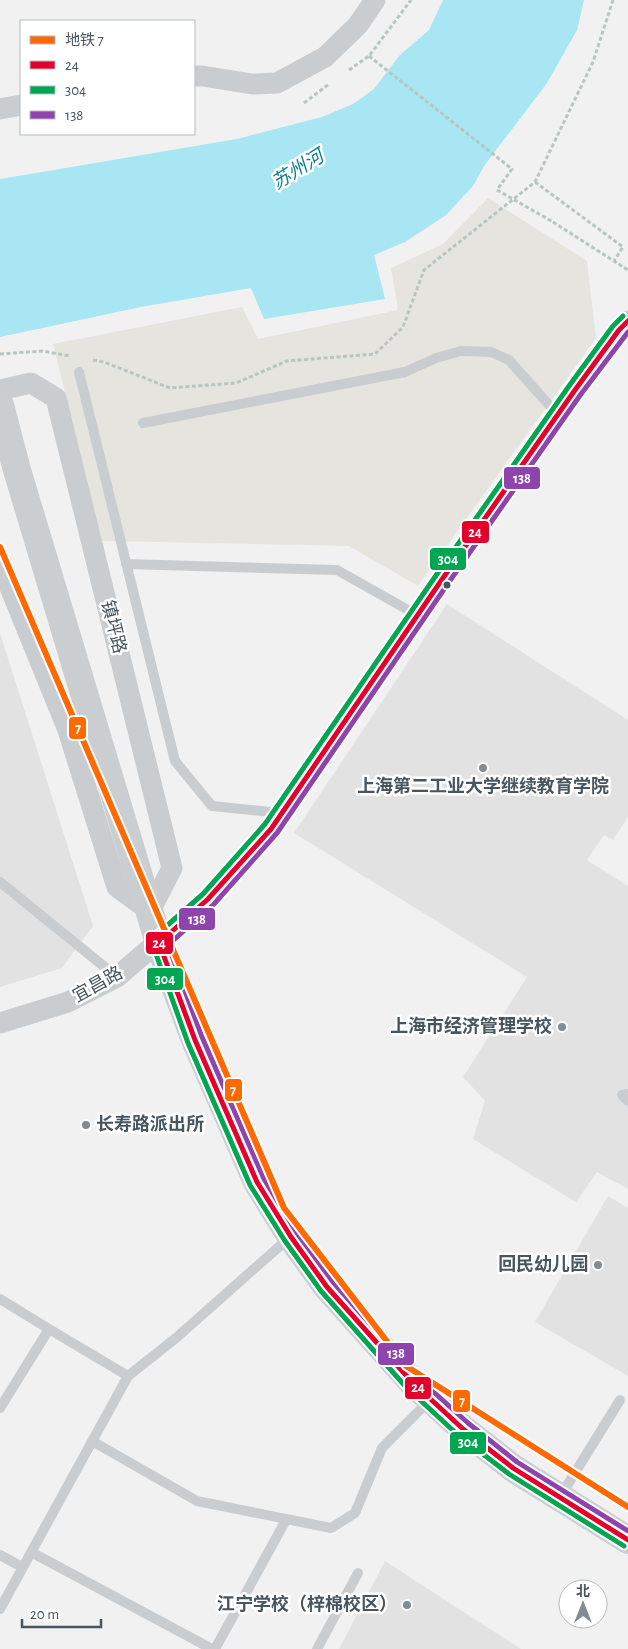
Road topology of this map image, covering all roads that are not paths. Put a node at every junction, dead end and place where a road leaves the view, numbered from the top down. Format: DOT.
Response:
graph roads {
  1 [pos="376,0"];
  2 [pos="195,76"];
  3 [pos="20,105"];
  4 [pos="0,109"];
  5 [pos="628,321"];
  6 [pos="79,372"];
  7 [pos="0,390"];
  8 [pos="0,405"];
  9 [pos="558,414"];
  10 [pos="143,423"];
  11 [pos="0,563"];
  12 [pos="126,564"];
  13 [pos="417,615"];
  14 [pos="282,813"];
  15 [pos="0,882"];
  16 [pos="150,911"];
  17 [pos="159,943"];
  18 [pos="117,977"];
  19 [pos="0,1023"];
  20 [pos="628,1094"];
  21 [pos="628,1101"];
  22 [pos="291,1236"];
  23 [pos="0,1299"];
  24 [pos="49,1329"];
  25 [pos="128,1376"];
  26 [pos="430,1399"];
  27 [pos="620,1400"];
  28 [pos="0,1408"];
  29 [pos="92,1441"];
  30 [pos="559,1498"];
  31 [pos="286,1520"];
  32 [pos="628,1540"];
  33 [pos="31,1552"];
  34 [pos="0,1555"];
  35 [pos="22,1567"];
  36 [pos="358,1573"];
  37 [pos="0,1609"];
  38 [pos="214,1649"];
  39 [pos="317,1649"];
  1 -- 2 [label="street"];
  3 -- 4 [label="street"];
  5 -- 9 [label="street, 宜昌路"];
  6 -- 12 [label="lane"];
  7 -- 16 [label="street, 镇坪路"];
  8 -- 16 [label="main road"];
  9 -- 10 [label="lane"];
  9 -- 13 [label="street, 宜昌路"];
  11 -- 16 [label="street"];
  12 -- 13 [label="lane"];
  12 -- 14 [label="lane"];
  13 -- 14 [label="street, 宜昌路"];
  14 -- 17 [label="street, 宜昌路"];
  15 -- 18 [label="lane"];
  16 -- 17 [label="main road"];
  17 -- 18 [label="street, 宜昌路"];
  17 -- 22 [label="main road"];
  18 -- 19 [label="street, 宜昌路"];
  20 -- 21 [label="lane"];
  22 -- 25 [label="lane"];
  22 -- 26 [label="main road"];
  23 -- 24 [label="lane"];
  24 -- 25 [label="lane"];
  24 -- 28 [label="lane"];
  25 -- 29 [label="lane"];
  26 -- 30 [label="main road"];
  26 -- 31 [label="lane"];
  27 -- 30 [label="lane"];
  29 -- 31 [label="lane"];
  29 -- 33 [label="lane"];
  30 -- 32 [label="main road"];
  31 -- 38 [label="lane"];
  33 -- 35 [label="lane"];
  33 -- 38 [label="lane"];
  34 -- 35 [label="lane"];
  35 -- 37 [label="lane"];
  36 -- 39 [label="lane"];
}
